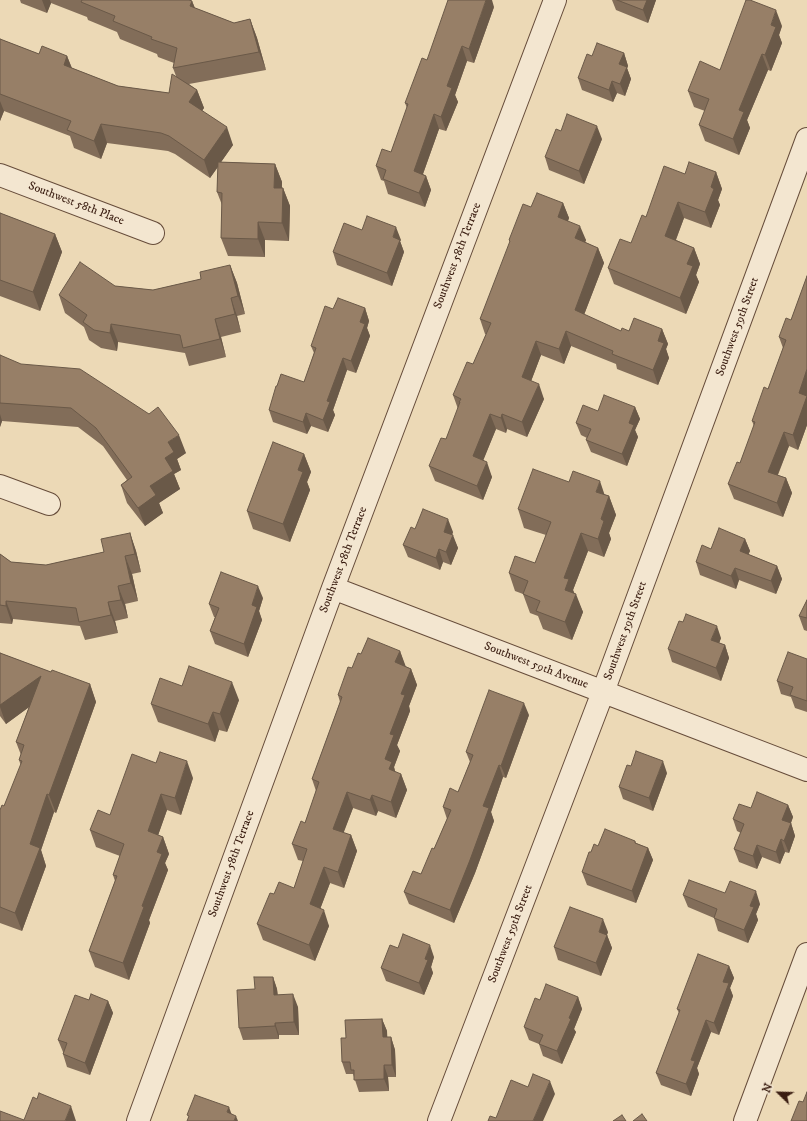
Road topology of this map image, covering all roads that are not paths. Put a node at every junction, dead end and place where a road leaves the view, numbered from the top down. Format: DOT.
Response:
graph roads {
  1 [pos="555,0"];
  2 [pos="807,139"];
  3 [pos="0,175"];
  4 [pos="153,233"];
  5 [pos="0,486"];
  6 [pos="49,504"];
  7 [pos="333,588"];
  8 [pos="603,692"];
  9 [pos="807,770"];
  10 [pos="807,954"];
  11 [pos="138,1121"];
  12 [pos="439,1121"];
  13 [pos="745,1121"];
  1 -- 7 [label="street, Southwest 58th Terrace"];
  2 -- 8 [label="street, Southwest 59th Street"];
  3 -- 4 [label="street, Southwest 58th Place"];
  5 -- 6 [label="street"];
  7 -- 8 [label="street, Southwest 59th Avenue"];
  7 -- 11 [label="street, Southwest 58th Terrace"];
  8 -- 9 [label="street, Southwest 59th Avenue"];
  8 -- 12 [label="street, Southwest 59th Street"];
  10 -- 13 [label="street"];
}
